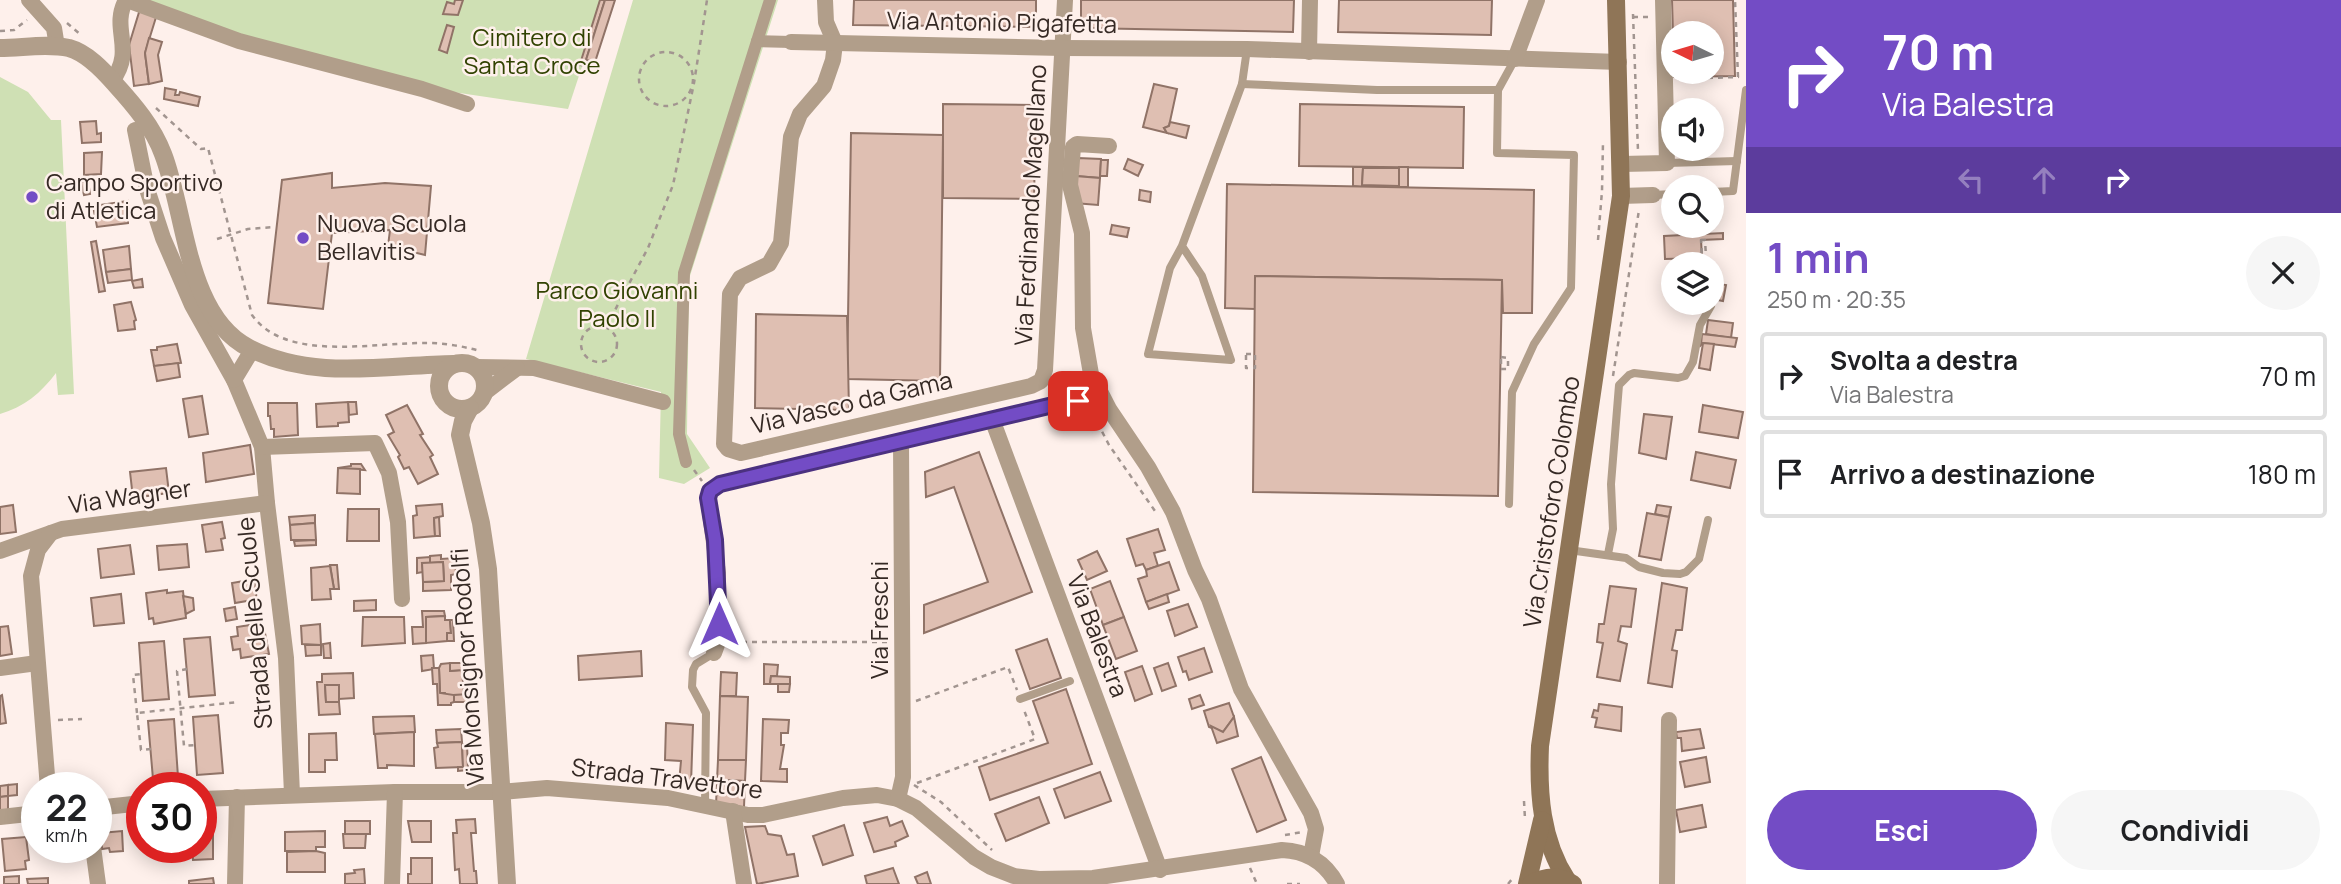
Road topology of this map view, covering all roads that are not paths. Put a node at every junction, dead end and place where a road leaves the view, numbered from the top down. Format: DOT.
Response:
graph roads {
  1 [pos="126,0"];
  2 [pos="770,0"];
  3 [pos="825,0"];
  4 [pos="1065,0"];
  5 [pos="1310,0"];
  6 [pos="1537,0"];
  7 [pos="1616,0"];
  8 [pos="1663,0"];
  9 [pos="30,8"];
  10 [pos="757,41"];
  11 [pos="791,42"];
  12 [pos="835,43"];
  13 [pos="57,47"];
  14 [pos="0,48"];
  15 [pos="1063,48"];
  16 [pos="1247,49"];
  17 [pos="1309,52"];
  18 [pos="1515,59"];
  19 [pos="1619,62"];
  20 [pos="112,81"];
  21 [pos="1242,84"];
  22 [pos="1498,90"];
  23 [pos="1746,90"];
  24 [pos="467,104"];
  25 [pos="135,130"];
  26 [pos="1109,146"];
  27 [pos="1737,160"];
  28 [pos="1667,163"];
  29 [pos="1622,164"];
  30 [pos="1724,191"];
  31 [pos="1621,195"];
  32 [pos="1653,195"];
  33 [pos="1661,195"];
  34 [pos="184,231"];
  35 [pos="166,245"];
  36 [pos="1182,246"];
  37 [pos="1706,315"];
  38 [pos="252,350"];
  39 [pos="481,361"];
  40 [pos="454,364"];
  41 [pos="415,366"];
  42 [pos="517,368"];
  43 [pos="1045,370"];
  44 [pos="234,380"];
  45 [pos="484,393"];
  46 [pos="444,399"];
  47 [pos="663,402"];
  48 [pos="680,406"];
  49 [pos="470,408"];
  50 [pos="1087,408"];
  51 [pos="992,419"];
  52 [pos="901,441"];
  53 [pos="262,447"];
  54 [pos="463,448"];
  55 [pos="686,462"];
  56 [pos="267,503"];
  57 [pos="1510,503"];
  58 [pos="1708,520"];
  59 [pos="52,532"];
  60 [pos="1569,550"];
  61 [pos="2,551"];
  62 [pos="1608,555"];
  63 [pos="31,576"];
  64 [pos="401,598"];
  65 [pos="716,647"];
  66 [pos="37,663"];
  67 [pos="0,667"];
  68 [pos="1070,681"];
  69 [pos="1020,699"];
  70 [pos="1669,720"];
  71 [pos="47,772"];
  72 [pos="395,792"];
  73 [pos="501,792"];
  74 [pos="292,794"];
  75 [pos="237,797"];
  76 [pos="217,798"];
  77 [pos="898,799"];
  78 [pos="705,805"];
  79 [pos="733,811"];
  80 [pos="21,815"];
  81 [pos="0,817"];
  82 [pos="1542,817"];
  83 [pos="1311,856"];
  84 [pos="95,863"];
  85 [pos="1160,870"];
  86 [pos="1093,881"];
  87 [pos="1570,882"];
  88 [pos="98,884"];
  89 [pos="234,884"];
  90 [pos="392,884"];
  91 [pos="507,884"];
  92 [pos="744,884"];
  93 [pos="1337,884"];
  94 [pos="1529,884"];
  95 [pos="1667,884"];
  1 -- 20 [label="street"];
  1 -- 24 [label="street"];
  2 -- 10 [label="street"];
  3 -- 12 [label="street, Via Vasco da Gama"];
  4 -- 15 [label="street, Via Ferdinando Magellano"];
  5 -- 17 [label="street"];
  6 -- 18 [label="street"];
  7 -- 19 [label="main road, Via Cristoforo Colombo"];
  8 -- 28 [label="street"];
  9 -- 13 [label="street"];
  10 -- 11 [label="street, Via Antonio Pigafetta"];
  10 -- 48 [label="street"];
  11 -- 12 [label="street, Via Antonio Pigafetta"];
  12 -- 15 [label="street, Via Antonio Pigafetta"];
  12 -- 43 [label="street, Via Vasco da Gama"];
  13 -- 14 [label="street"];
  13 -- 20 [label="street"];
  15 -- 16 [label="street, Via Antonio Pigafetta"];
  15 -- 43 [label="street, Via Ferdinando Magellano"];
  16 -- 17 [label="street, Via Antonio Pigafetta"];
  16 -- 21 [label="lane"];
  17 -- 18 [label="street, Via Antonio Pigafetta"];
  18 -- 19 [label="street, Via Antonio Pigafetta"];
  18 -- 22 [label="lane"];
  19 -- 29 [label="main road, Via Cristoforo Colombo"];
  20 -- 34 [label="street"];
  21 -- 22 [label="lane"];
  21 -- 36 [label="lane"];
  22 -- 57 [label="lane"];
  23 -- 27 [label="lane"];
  25 -- 35 [label="street, Strada delle Scuole"];
  26 -- 83 [label="street"];
  27 -- 28 [label="lane"];
  27 -- 30 [label="lane"];
  28 -- 29 [label="street"];
  29 -- 31 [label="main road, Via Cristoforo Colombo"];
  31 -- 32 [label="street"];
  31 -- 60 [label="main road, Via Cristoforo Colombo"];
  32 -- 33 [label="lane"];
  34 -- 35 [label="street"];
  34 -- 38 [label="street"];
  35 -- 44 [label="street, Strada delle Scuole"];
  36 -- 36 [label="lane"];
  37 -- 62 [label="lane"];
  38 -- 41 [label="street"];
  38 -- 44 [label="street"];
  39 -- 40 [label="street"];
  39 -- 42 [label="street"];
  39 -- 45 [label="street"];
  40 -- 41 [label="street"];
  40 -- 46 [label="street"];
  41 -- 46 [label="street, Via Monsignor Rodolfi"];
  42 -- 45 [label="street"];
  42 -- 47 [label="street"];
  44 -- 53 [label="street, Strada delle Scuole"];
  45 -- 49 [label="street, Via Monsignor Rodolfi"];
  46 -- 49 [label="street"];
  46 -- 54 [label="street, Via Monsignor Rodolfi"];
  47 -- 48 [label="street"];
  48 -- 55 [label="street"];
  49 -- 54 [label="street, Via Monsignor Rodolfi"];
  50 -- 51 [label="street"];
  51 -- 52 [label="street"];
  51 -- 85 [label="street, Via Balestra"];
  52 -- 65 [label="street"];
  52 -- 77 [label="street, Via Freschi"];
  53 -- 56 [label="street, Strada delle Scuole"];
  53 -- 64 [label="street"];
  54 -- 73 [label="street, Via Monsignor Rodolfi"];
  56 -- 59 [label="street, Via Wagner"];
  56 -- 74 [label="street, Strada delle Scuole"];
  58 -- 62 [label="lane"];
  59 -- 61 [label="street, Via Wagner"];
  59 -- 63 [label="street"];
  60 -- 62 [label="lane"];
  60 -- 82 [label="main road, Via Cristoforo Colombo"];
  61 -- 63 [label="street, Via Wagner"];
  63 -- 66 [label="street"];
  65 -- 78 [label="lane"];
  66 -- 67 [label="street"];
  66 -- 71 [label="street"];
  68 -- 69 [label="lane"];
  70 -- 95 [label="street"];
  72 -- 73 [label="street, Strada Travettore"];
  72 -- 74 [label="street, Strada Travettore"];
  72 -- 90 [label="street"];
  73 -- 78 [label="street, Strada Travettore"];
  73 -- 91 [label="street, Via Monsignor Rodolfi"];
  74 -- 75 [label="street, Strada Travettore"];
  75 -- 76 [label="street, Strada Travettore"];
  75 -- 89 [label="street"];
  77 -- 79 [label="street, Strada Travettore"];
  77 -- 86 [label="street, Strada Travettore"];
  78 -- 79 [label="street, Strada Travettore"];
  79 -- 92 [label="street"];
  80 -- 81 [label="street"];
  82 -- 87 [label="main road, Via Cristoforo Colombo"];
  82 -- 94 [label="main road, Via Cristoforo Colombo"];
  83 -- 85 [label="street, Strada Travettore"];
  83 -- 93 [label="street"];
  84 -- 88 [label="street"];
  85 -- 86 [label="street, Strada Travettore"];
  87 -- 94 [label="main road"];
}
